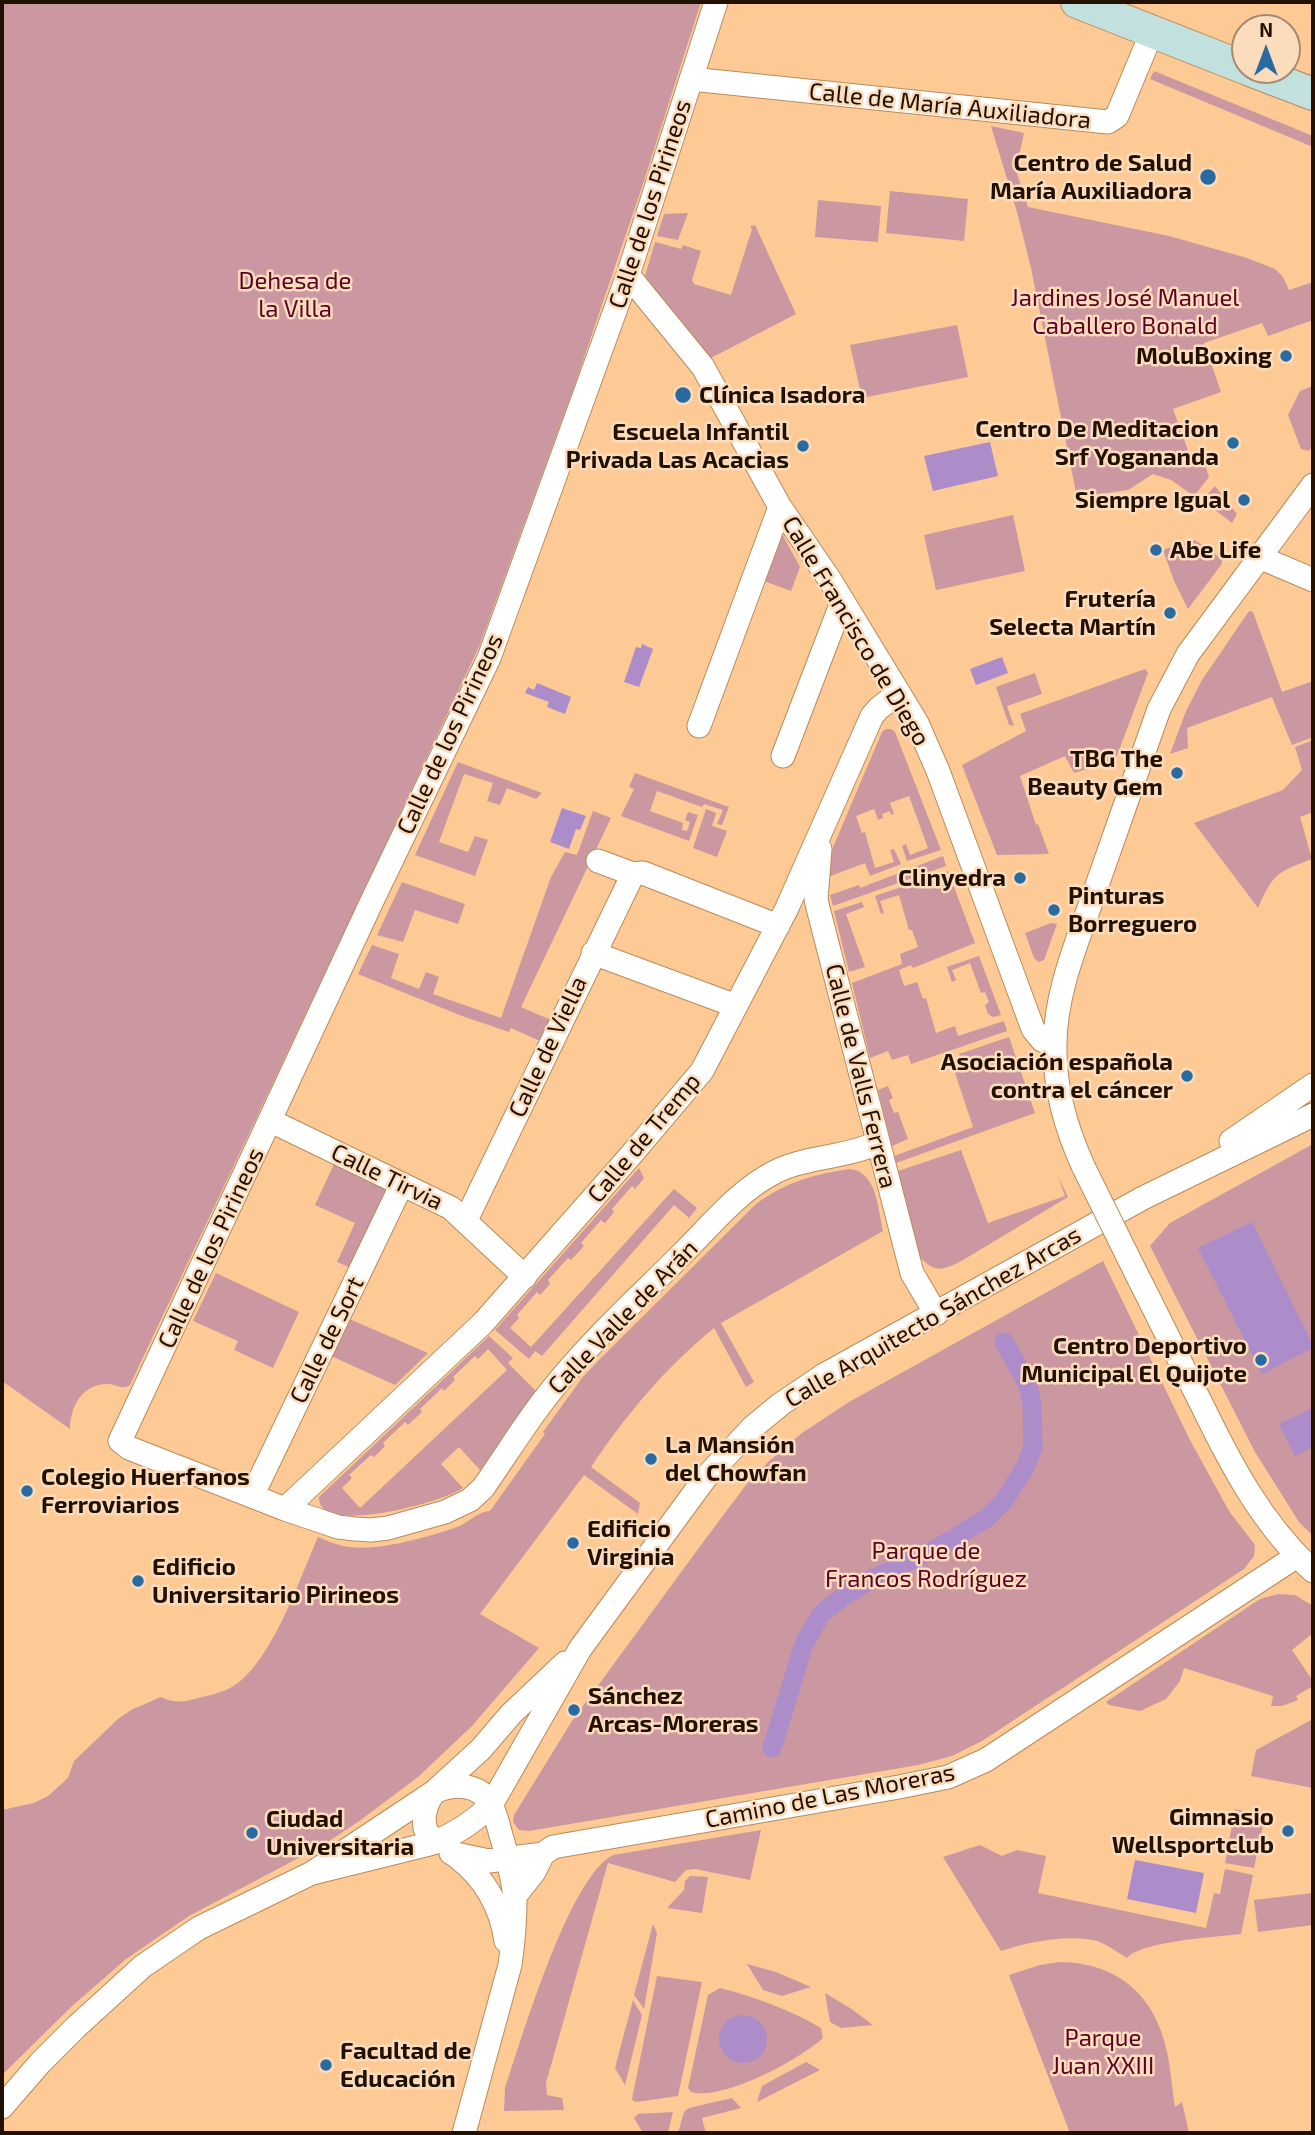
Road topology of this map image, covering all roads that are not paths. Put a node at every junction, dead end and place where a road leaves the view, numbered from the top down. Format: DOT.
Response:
graph roads {
  1 [pos="716,2"];
  2 [pos="1077,2"];
  3 [pos="1152,32"];
  4 [pos="1231,63"];
  5 [pos="691,79"];
  6 [pos="1287,84"];
  7 [pos="1313,94"];
  8 [pos="628,275"];
  9 [pos="1313,485"];
  10 [pos="780,507"];
  11 [pos="1259,558"];
  12 [pos="1313,580"];
  13 [pos="842,602"];
  14 [pos="899,693"];
  15 [pos="699,726"];
  16 [pos="783,756"];
  17 [pos="822,832"];
  18 [pos="598,860"];
  19 [pos="633,874"];
  20 [pos="793,895"];
  21 [pos="816,899"];
  22 [pos="778,926"];
  23 [pos="593,953"];
  24 [pos="736,1006"];
  25 [pos="1055,1045"];
  26 [pos="1313,1086"];
  27 [pos="1313,1115"];
  28 [pos="271,1121"];
  29 [pos="877,1143"];
  30 [pos="402,1184"];
  31 [pos="1143,1198"];
  32 [pos="466,1220"];
  33 [pos="525,1277"];
  34 [pos="936,1314"];
  35 [pos="120,1441"];
  36 [pos="253,1496"];
  37 [pos="285,1509"];
  38 [pos="1305,1563"];
  39 [pos="580,1649"];
  40 [pos="434,1793"];
  41 [pos="491,1805"];
  42 [pos="499,1830"];
  43 [pos="442,1848"];
  44 [pos="548,1851"];
  45 [pos="508,1859"];
  46 [pos="313,1873"];
  47 [pos="515,1896"];
  48 [pos="510,1965"];
  49 [pos="5,2102"];
  50 [pos="464,2133"];
  1 -- 5 [label="street, Calle de los Pirineos"];
  2 -- 3 [label="street"];
  3 -- 4 [label="street"];
  3 -- 5 [label="street, Calle de María Auxiliadora"];
  5 -- 8 [label="street, Calle de los Pirineos"];
  6 -- 7 [label="street"];
  8 -- 10 [label="street, Calle Francisco de Diego"];
  8 -- 28 [label="street, Calle de los Pirineos"];
  9 -- 11 [label="street"];
  10 -- 13 [label="street, Calle Francisco de Diego"];
  10 -- 15 [label="street"];
  11 -- 12 [label="street"];
  11 -- 25 [label="street"];
  13 -- 14 [label="street, Calle Francisco de Diego"];
  13 -- 16 [label="street"];
  14 -- 17 [label="street, Calle de Tremp"];
  14 -- 25 [label="street, Calle Francisco de Diego"];
  17 -- 20 [label="street, Calle de Tremp"];
  17 -- 21 [label="street, Calle de Valls Ferrera"];
  18 -- 19 [label="street"];
  19 -- 22 [label="street"];
  19 -- 23 [label="street, Calle de Viella"];
  20 -- 21 [label="street"];
  20 -- 22 [label="street, Calle de Tremp"];
  21 -- 29 [label="street, Calle de Valls Ferrera"];
  22 -- 24 [label="street, Calle de Tremp"];
  23 -- 24 [label="street"];
  23 -- 32 [label="street, Calle de Viella"];
  24 -- 33 [label="street, Calle de Tremp"];
  25 -- 38 [label="street, bridge"];
  26 -- 31 [label="street, Calle Arquitecto Sánchez Arcas"];
  27 -- 31 [label="street, Calle Arquitecto Sánchez Arcas"];
  28 -- 30 [label="street, Calle Tirvia"];
  28 -- 35 [label="street, Calle de los Pirineos"];
  29 -- 34 [label="street, Calle de Valls Ferrera"];
  29 -- 37 [label="street, Calle Valle de Arán"];
  30 -- 32 [label="street, Calle Tirvia"];
  30 -- 36 [label="street, Calle de Sort"];
  31 -- 34 [label="street, Calle Arquitecto Sánchez Arcas"];
  32 -- 33 [label="street, Calle Tirvia"];
  33 -- 37 [label="street, Calle de Tremp"];
  34 -- 39 [label="street, Calle Arquitecto Sánchez Arcas"];
  35 -- 36 [label="street, Calle Valle de Arán"];
  36 -- 37 [label="street, Calle Valle de Arán"];
  38 -- 44 [label="street, Camino de Las Moreras"];
  39 -- 40 [label="street, Calle Arquitecto Sánchez Arcas"];
  39 -- 41 [label="street, Calle Arquitecto Sánchez Arcas"];
  40 -- 41 [label="street"];
  40 -- 43 [label="street"];
  40 -- 46 [label="street, Camino de Las Moreras"];
  41 -- 42 [label="street"];
  41 -- 43 [label="street, Camino de Las Moreras"];
  42 -- 44 [label="street, Camino de Las Moreras"];
  42 -- 45 [label="street"];
  43 -- 45 [label="street, Camino de Las Moreras"];
  43 -- 46 [label="street, Camino de Las Moreras"];
  43 -- 48 [label="street"];
  44 -- 45 [label="street, Camino de Las Moreras"];
  44 -- 47 [label="street"];
  45 -- 47 [label="street"];
  46 -- 49 [label="street, Camino de Las Moreras"];
  47 -- 48 [label="street"];
  48 -- 50 [label="street"];
}
